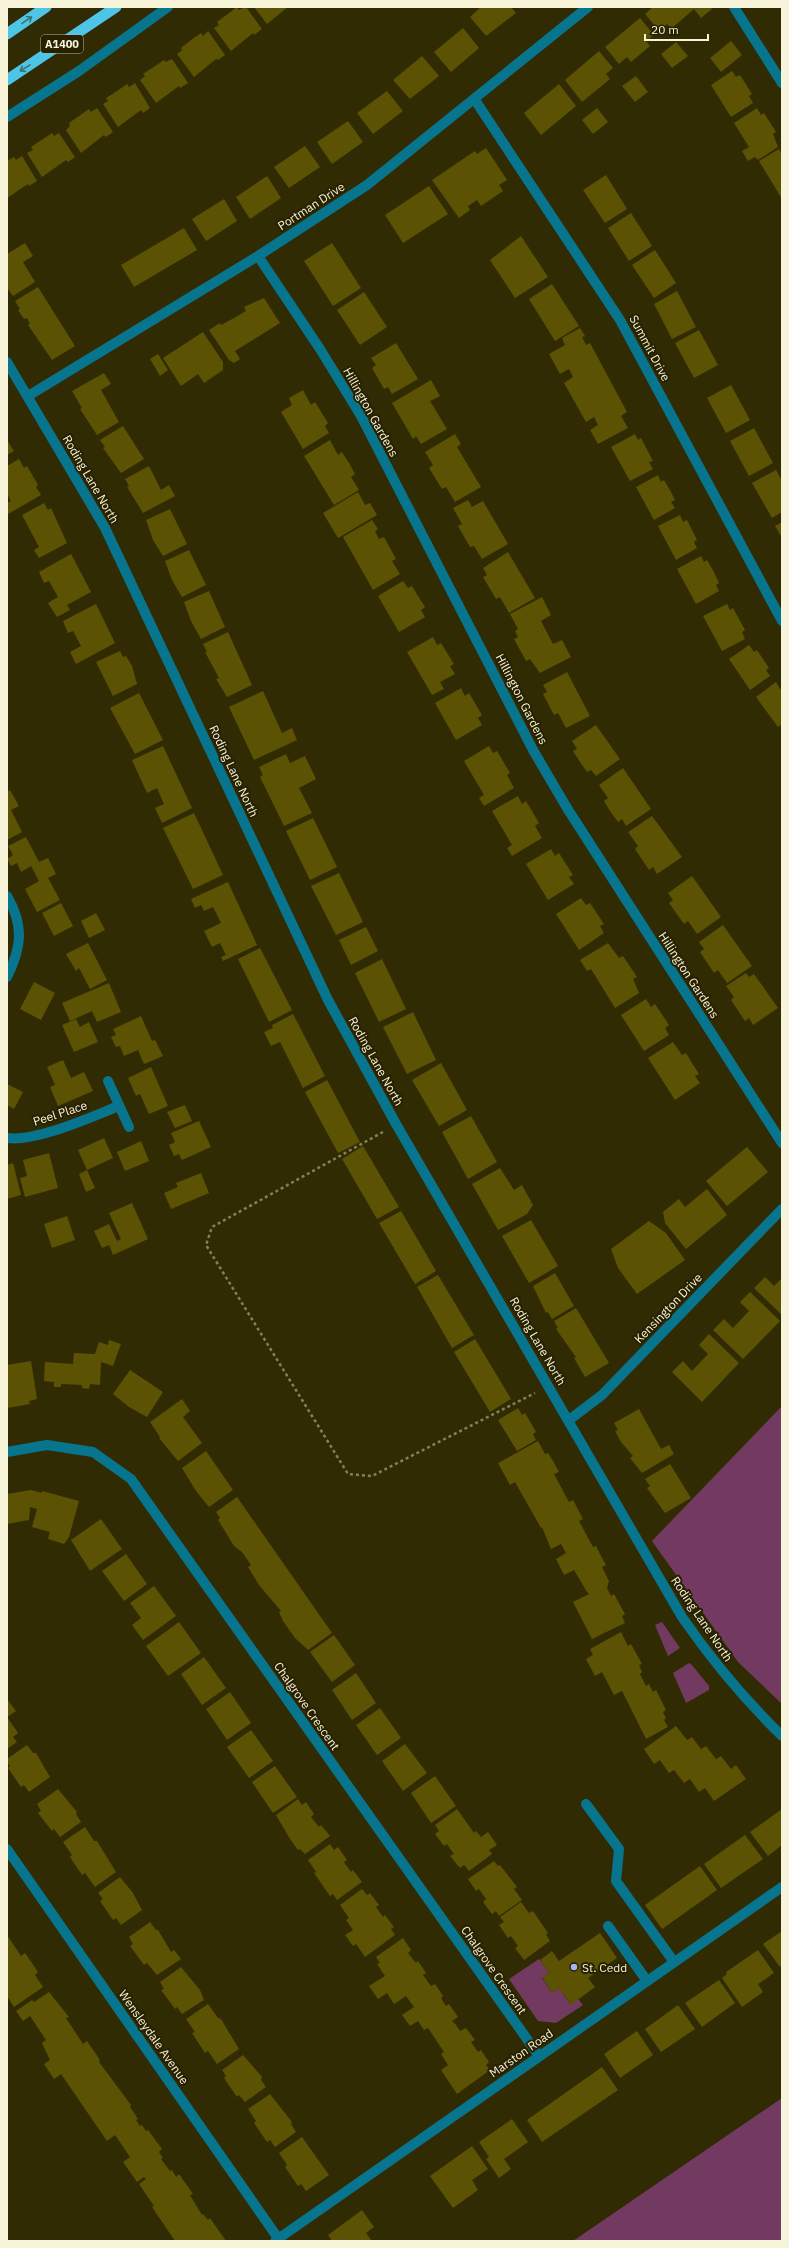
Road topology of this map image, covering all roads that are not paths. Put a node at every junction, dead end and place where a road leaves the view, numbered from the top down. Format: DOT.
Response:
graph roads {
  1 [pos="46,7"];
  2 [pos="116,7"];
  3 [pos="168,7"];
  4 [pos="588,7"];
  5 [pos="734,7"];
  6 [pos="7,34"];
  7 [pos="7,80"];
  8 [pos="782,83"];
  9 [pos="475,100"];
  10 [pos="7,118"];
  11 [pos="258,256"];
  12 [pos="7,362"];
  13 [pos="28,396"];
  14 [pos="782,621"];
  15 [pos="7,896"];
  16 [pos="7,977"];
  17 [pos="108,1081"];
  18 [pos="119,1106"];
  19 [pos="128,1128"];
  20 [pos="7,1138"];
  21 [pos="782,1143"];
  22 [pos="782,1209"];
  23 [pos="569,1420"];
  24 [pos="7,1452"];
  25 [pos="782,1736"];
  26 [pos="586,1804"];
  27 [pos="7,1849"];
  28 [pos="782,1887"];
  29 [pos="608,1926"];
  30 [pos="674,1962"];
  31 [pos="647,1981"];
  32 [pos="539,2056"];
  33 [pos="278,2240"];
  6 -- 1 [label="highway, one-way"];
  2 -- 7 [label="highway, A1400, one-way"];
  3 -- 10 [label="street"];
  4 -- 9 [label="street, Portman Drive"];
  5 -- 8 [label="street"];
  9 -- 11 [label="street, Portman Drive"];
  9 -- 14 [label="street, Summit Drive"];
  11 -- 13 [label="street, Portman Drive"];
  11 -- 21 [label="street, Hillington Gardens"];
  12 -- 13 [label="street, Roding Lane North"];
  13 -- 23 [label="street, Roding Lane North"];
  15 -- 16 [label="street"];
  17 -- 18 [label="street"];
  18 -- 19 [label="street"];
  18 -- 20 [label="street, Peel Place"];
  22 -- 23 [label="street, Kensington Drive"];
  23 -- 25 [label="street, Roding Lane North"];
  24 -- 32 [label="street, Chalgrove Crescent"];
  26 -- 30 [label="street"];
  27 -- 33 [label="street, Wensleydale Avenue"];
  28 -- 30 [label="street, Marston Road"];
  29 -- 31 [label="street"];
  30 -- 31 [label="street, Marston Road"];
  31 -- 32 [label="street, Marston Road"];
  32 -- 33 [label="street, Marston Road"];
}
